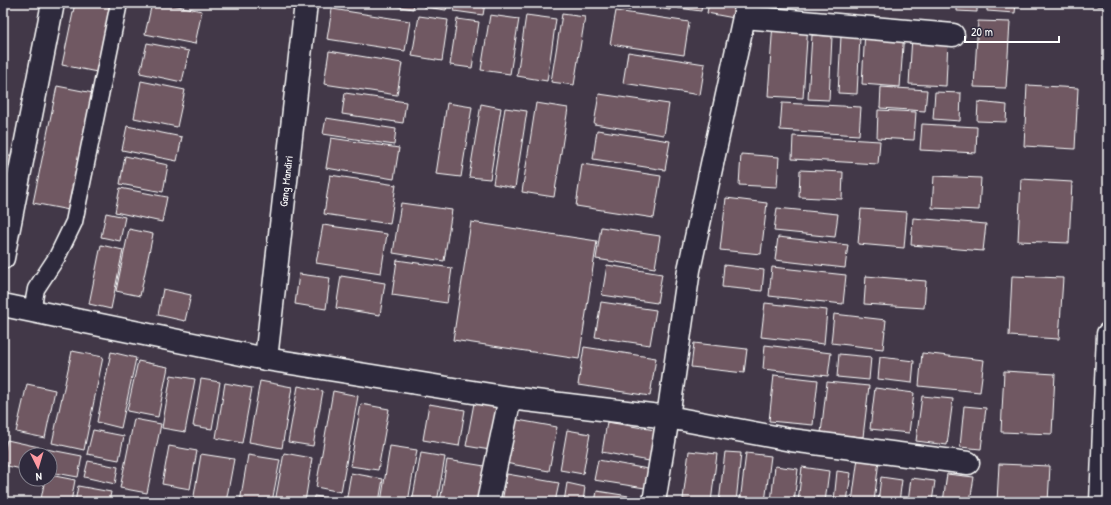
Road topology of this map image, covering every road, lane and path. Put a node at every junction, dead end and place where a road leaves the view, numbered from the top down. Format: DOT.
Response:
graph roads {
  1 [pos="53,3"];
  2 [pos="119,3"];
  3 [pos="306,3"];
  4 [pos="745,10"];
  5 [pos="953,35"];
  6 [pos="3,258"];
  7 [pos="3,305"];
  8 [pos="32,311"];
  9 [pos="1108,334"];
  10 [pos="266,359"];
  11 [pos="510,398"];
  12 [pos="668,417"];
  13 [pos="968,463"];
  14 [pos="488,502"];
  15 [pos="654,502"];
  16 [pos="1101,502"];
  1 -- 6 [label="street"];
  2 -- 8 [label="lane"];
  3 -- 10 [label="street, Gang Mandiri"];
  4 -- 5 [label="street"];
  4 -- 12 [label="street"];
  7 -- 8 [label="street"];
  8 -- 10 [label="street"];
  9 -- 16 [label="street"];
  10 -- 11 [label="street"];
  11 -- 12 [label="street"];
  11 -- 14 [label="street"];
  12 -- 13 [label="street"];
  12 -- 15 [label="street"];
}
